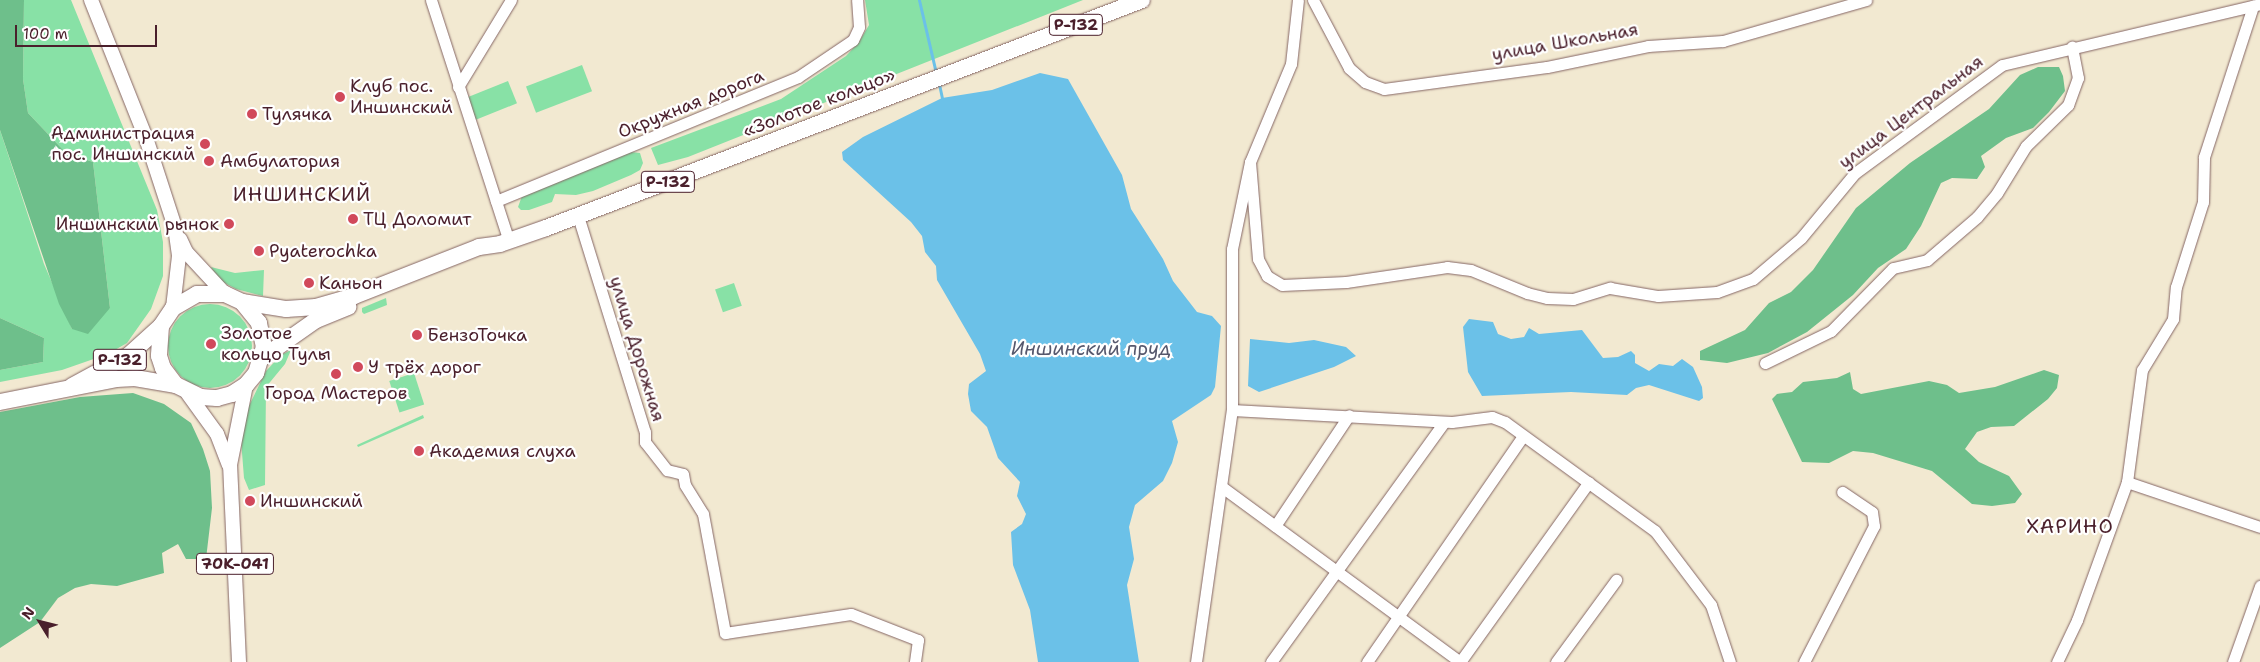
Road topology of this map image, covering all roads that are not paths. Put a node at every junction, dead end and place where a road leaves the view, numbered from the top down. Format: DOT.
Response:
graph roads {
  1 [pos="91,0"];
  2 [pos="431,0"];
  3 [pos="511,0"];
  4 [pos="857,0"];
  5 [pos="1142,0"];
  6 [pos="1298,0"];
  7 [pos="1313,0"];
  8 [pos="1866,0"];
  9 [pos="2257,5"];
  10 [pos="2072,48"];
  11 [pos="458,87"];
  12 [pos="1250,162"];
  13 [pos="496,201"];
  14 [pos="578,216"];
  15 [pos="175,227"];
  16 [pos="504,242"];
  17 [pos="224,294"];
  18 [pos="242,302"];
  19 [pos="173,308"];
  20 [pos="161,326"];
  21 [pos="262,358"];
  22 [pos="1764,363"];
  23 [pos="246,385"];
  24 [pos="72,386"];
  25 [pos="182,390"];
  26 [pos="0,402"];
  27 [pos="1232,410"];
  28 [pos="1349,415"];
  29 [pos="1444,422"];
  30 [pos="1522,437"];
  31 [pos="230,465"];
  32 [pos="1590,482"];
  33 [pos="2127,482"];
  34 [pos="1222,487"];
  35 [pos="1842,492"];
  36 [pos="1275,526"];
  37 [pos="2260,526"];
  38 [pos="1336,571"];
  39 [pos="1616,580"];
  40 [pos="2260,589"];
  41 [pos="1399,617"];
  42 [pos="239,662"];
  43 [pos="915,662"];
  44 [pos="1196,662"];
  45 [pos="1271,662"];
  46 [pos="1367,662"];
  47 [pos="1460,662"];
  48 [pos="1556,662"];
  49 [pos="1730,662"];
  50 [pos="1804,662"];
  51 [pos="2057,662"];
  52 [pos="2233,662"];
  1 -- 15 [label="main road"];
  2 -- 11 [label="street"];
  3 -- 11 [label="street"];
  4 -- 13 [label="street, Окружная дорога"];
  5 -- 14 [label="highway, «Золотое кольцо» / Р-132"];
  6 -- 12 [label="street"];
  7 -- 8 [label="street, улица Школьная"];
  9 -- 10 [label="street, улица Центральная"];
  9 -- 33 [label="street"];
  10 -- 12 [label="street, улица Центральная"];
  10 -- 22 [label="street"];
  11 -- 13 [label="street"];
  12 -- 27 [label="street"];
  13 -- 16 [label="street"];
  14 -- 16 [label="highway, «Золотое кольцо» / Р-132"];
  14 -- 43 [label="street, улица Дорожная"];
  15 -- 17 [label="main road"];
  15 -- 19 [label="main road"];
  16 -- 18 [label="highway, «Золотое кольцо» / Р-132"];
  16 -- 21 [label="highway, «Золотое кольцо» / Р-132"];
  17 -- 18 [label="highway, «Золотое кольцо» / Р-132"];
  17 -- 19 [label="highway, «Золотое кольцо» / Р-132"];
  18 -- 21 [label="highway, «Золотое кольцо» / Р-132"];
  19 -- 20 [label="highway, «Золотое кольцо» / Р-132"];
  20 -- 24 [label="highway, «Золотое кольцо» / Р-132"];
  20 -- 25 [label="highway, «Золотое кольцо» / Р-132"];
  21 -- 23 [label="highway, «Золотое кольцо» / Р-132"];
  23 -- 25 [label="highway, «Золотое кольцо» / Р-132"];
  23 -- 31 [label="main road, 70К-041"];
  24 -- 25 [label="highway, «Золотое кольцо» / Р-132"];
  24 -- 26 [label="highway, «Золотое кольцо» / Р-132"];
  25 -- 31 [label="main road, 70К-041"];
  27 -- 28 [label="street"];
  27 -- 34 [label="street"];
  28 -- 29 [label="street"];
  28 -- 36 [label="street"];
  29 -- 30 [label="street"];
  29 -- 38 [label="street"];
  30 -- 32 [label="street"];
  30 -- 41 [label="street"];
  31 -- 42 [label="main road, 70К-041"];
  32 -- 47 [label="street"];
  32 -- 49 [label="street"];
  33 -- 37 [label="street"];
  33 -- 51 [label="street"];
  34 -- 36 [label="street"];
  34 -- 44 [label="street"];
  35 -- 50 [label="street"];
  36 -- 38 [label="street"];
  38 -- 41 [label="street"];
  38 -- 45 [label="street"];
  39 -- 48 [label="street"];
  40 -- 52 [label="street"];
  41 -- 46 [label="street"];
  41 -- 47 [label="street"];
}
